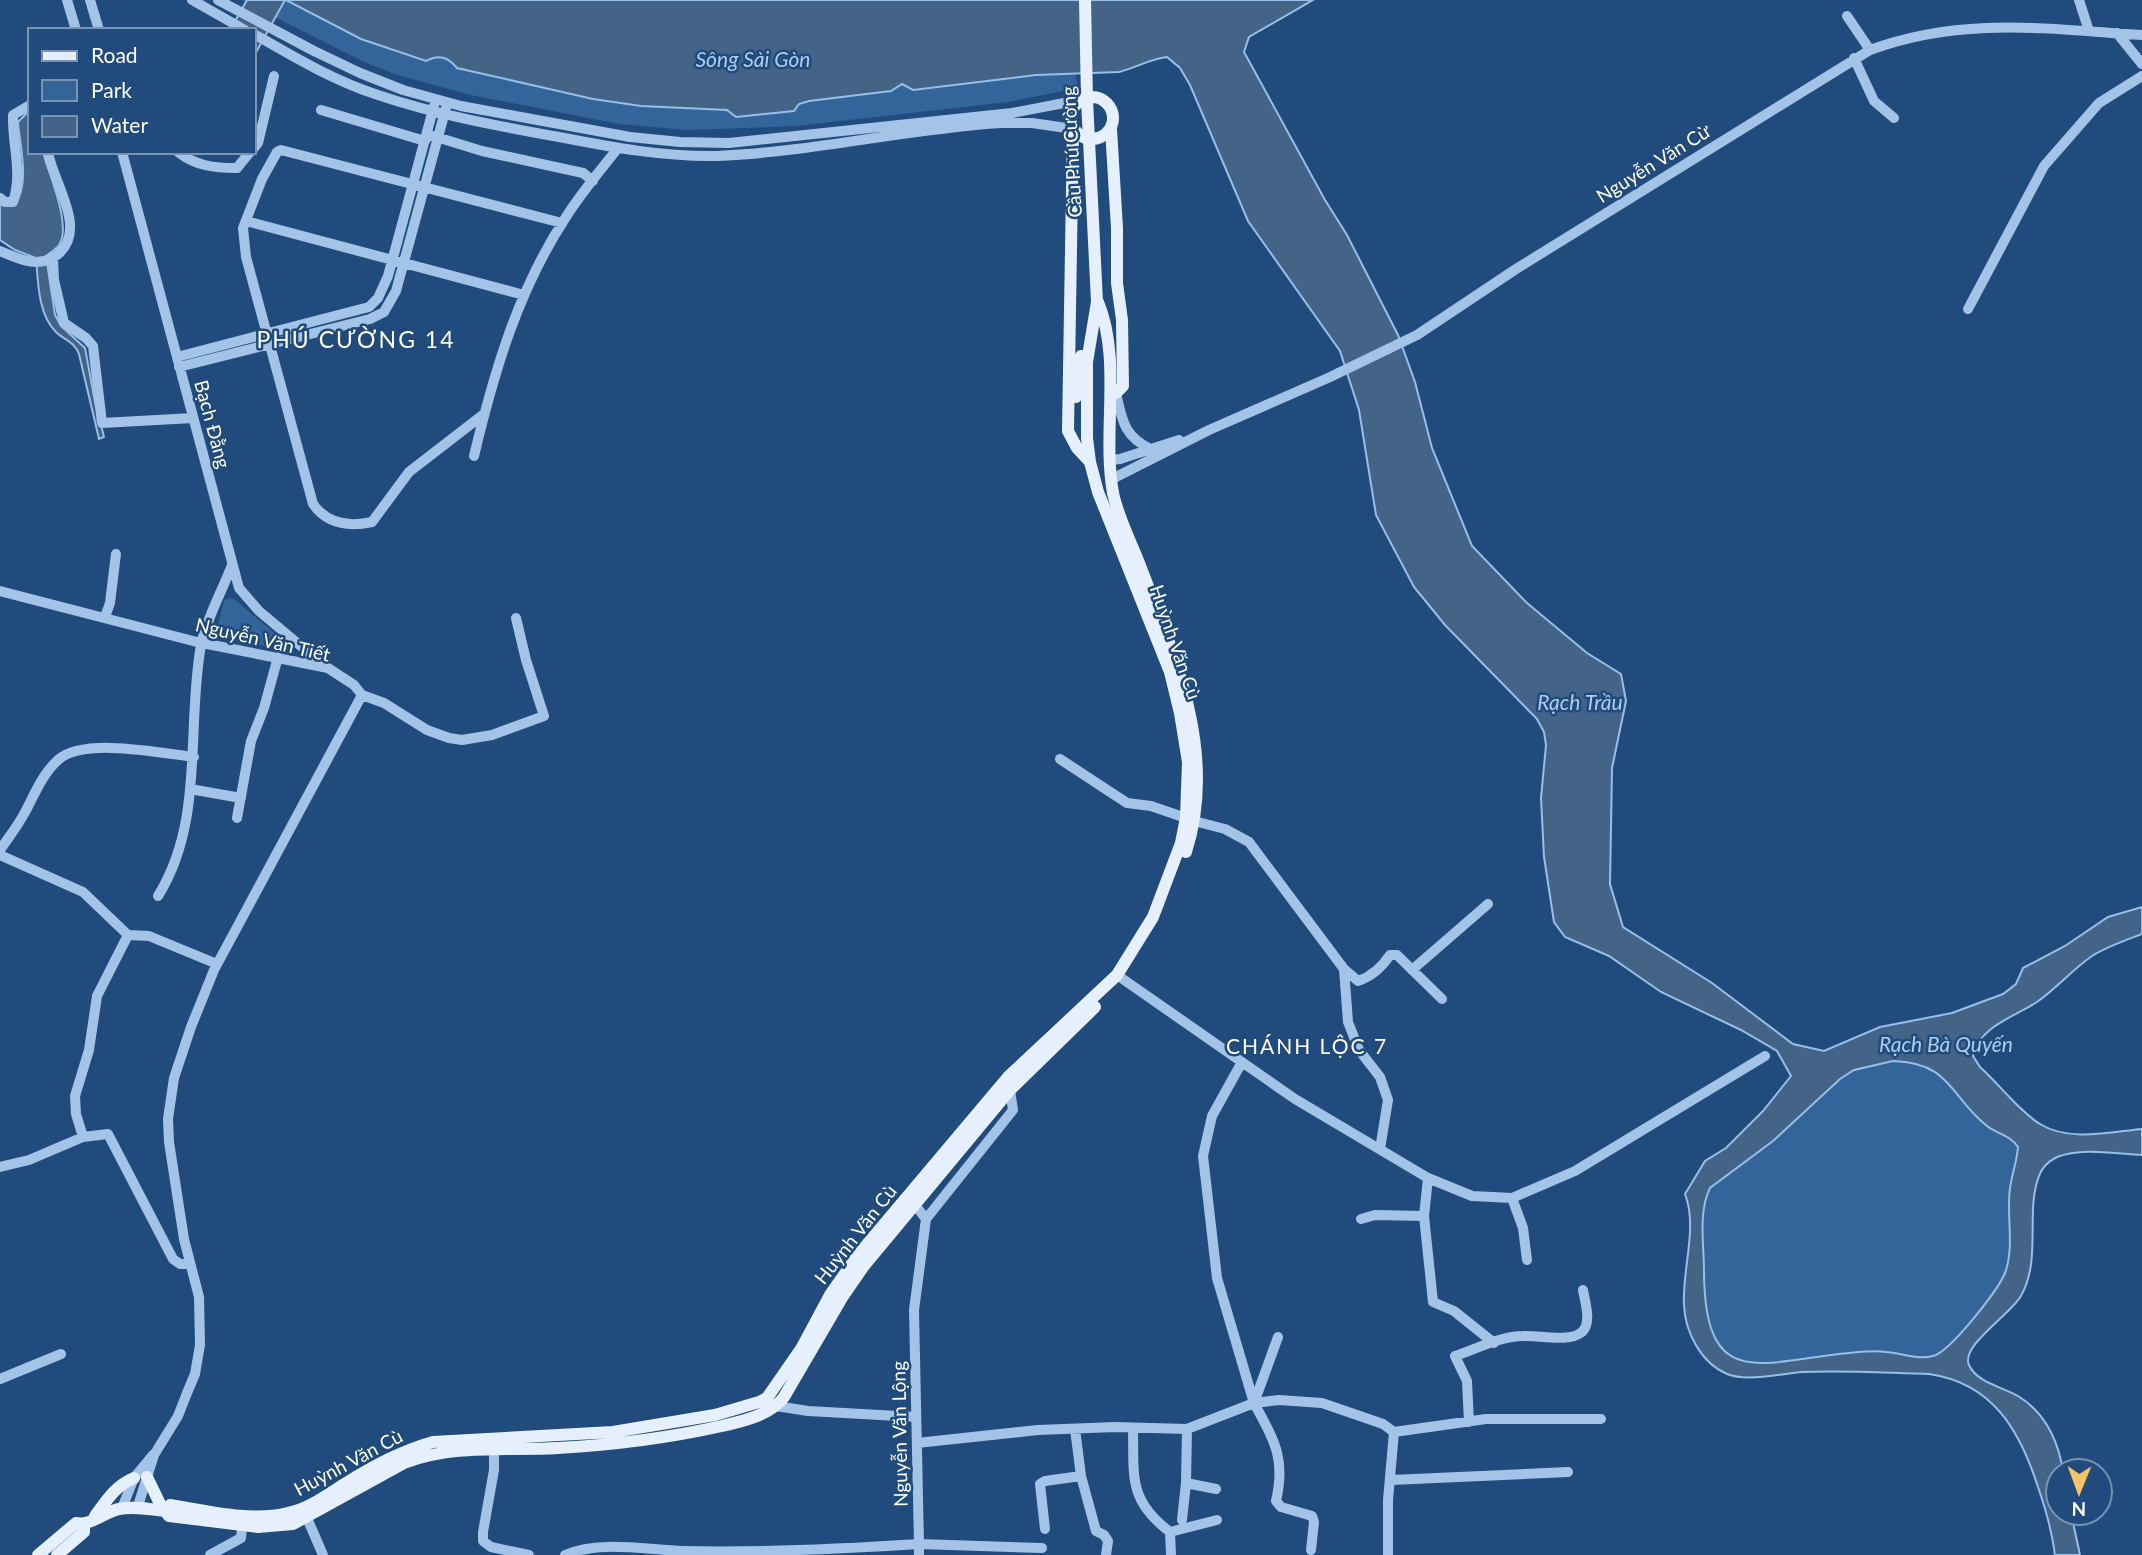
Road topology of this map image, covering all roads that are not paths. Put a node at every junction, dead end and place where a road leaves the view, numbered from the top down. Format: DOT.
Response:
graph roads {
  1 [pos="67,0"];
  2 [pos="90,0"];
  3 [pos="192,0"];
  4 [pos="218,0"];
  5 [pos="1085,0"];
  6 [pos="2078,0"];
  7 [pos="1847,16"];
  8 [pos="75,28"];
  9 [pos="98,28"];
  10 [pos="242,28"];
  11 [pos="2089,31"];
  12 [pos="2117,33"];
  13 [pos="256,35"];
  14 [pos="2142,35"];
  15 [pos="1870,50"];
  16 [pos="1854,58"];
  17 [pos="2142,64"];
  18 [pos="274,76"];
  19 [pos="2142,76"];
  20 [pos="436,99"];
  21 [pos="1080,100"];
  22 [pos="447,102"];
  23 [pos="28,106"];
  24 [pos="321,110"];
  25 [pos="433,111"];
  26 [pos="444,114"];
  27 [pos="1894,118"];
  28 [pos="1111,129"];
  29 [pos="1077,133"];
  30 [pos="438,138"];
  31 [pos="768,140"];
  32 [pos="425,141"];
  33 [pos="256,143"];
  34 [pos="618,148"];
  35 [pos="769,152"];
  36 [pos="49,154"];
  37 [pos="123,154"];
  38 [pos="181,154"];
  39 [pos="249,154"];
  40 [pos="1073,156"];
  41 [pos="1113,167"];
  42 [pos="593,181"];
  43 [pos="413,184"];
  44 [pos="424,187"];
  45 [pos="0,198"];
  46 [pos="246,221"];
  47 [pos="562,223"];
  48 [pos="0,251"];
  49 [pos="50,260"];
  50 [pos="393,261"];
  51 [pos="404,264"];
  52 [pos="524,295"];
  53 [pos="1097,302"];
  54 [pos="1968,309"];
  55 [pos="268,340"];
  56 [pos="178,362"];
  57 [pos="1116,393"];
  58 [pos="1110,410"];
  59 [pos="484,414"];
  60 [pos="193,418"];
  61 [pos="1209,430"];
  62 [pos="1077,448"];
  63 [pos="1151,449"];
  64 [pos="474,456"];
  65 [pos="1111,460"];
  66 [pos="1090,461"];
  67 [pos="1112,479"];
  68 [pos="1096,485"];
  69 [pos="116,554"];
  70 [pos="232,565"];
  71 [pos="0,591"];
  72 [pos="105,617"];
  73 [pos="516,618"];
  74 [pos="201,643"];
  75 [pos="278,657"];
  76 [pos="328,668"];
  77 [pos="362,695"];
  78 [pos="194,757"];
  79 [pos="1060,759"];
  80 [pos="190,789"];
  81 [pos="241,798"];
  82 [pos="237,818"];
  83 [pos="1190,820"];
  84 [pos="0,852"];
  85 [pos="158,896"];
  86 [pos="1488,904"];
  87 [pos="128,935"];
  88 [pos="217,964"];
  89 [pos="1344,969"];
  90 [pos="1412,971"];
  91 [pos="1120,977"];
  92 [pos="1441,999"];
  93 [pos="1765,1056"];
  94 [pos="1242,1062"];
  95 [pos="1009,1083"];
  96 [pos="83,1137"];
  97 [pos="1380,1149"];
  98 [pos="0,1167"];
  99 [pos="1428,1178"];
  100 [pos="1512,1198"];
  101 [pos="911,1202"];
  102 [pos="1424,1216"];
  103 [pos="926,1219"];
  104 [pos="1361,1219"];
  105 [pos="1527,1260"];
  106 [pos="190,1264"];
  107 [pos="1583,1290"];
  108 [pos="1278,1337"];
  109 [pos="1494,1343"];
  110 [pos="61,1354"];
  111 [pos="0,1379"];
  112 [pos="759,1402"];
  113 [pos="1254,1403"];
  114 [pos="776,1406"];
  115 [pos="916,1417"];
  116 [pos="1601,1419"];
  117 [pos="1469,1422"];
  118 [pos="1133,1428"];
  119 [pos="1075,1429"];
  120 [pos="1187,1429"];
  121 [pos="1394,1432"];
  122 [pos="917,1443"];
  123 [pos="494,1450"];
  124 [pos="1568,1472"];
  125 [pos="1081,1476"];
  126 [pos="140,1478"];
  127 [pos="1391,1480"];
  128 [pos="1186,1483"];
  129 [pos="1216,1489"];
  130 [pos="122,1508"];
  131 [pos="137,1509"];
  132 [pos="164,1511"];
  133 [pos="307,1518"];
  134 [pos="1182,1520"];
  135 [pos="1217,1520"];
  136 [pos="243,1521"];
  137 [pos="88,1522"];
  138 [pos="1045,1529"];
  139 [pos="1170,1532"];
  140 [pos="1042,1548"];
  141 [pos="919,1549"];
  142 [pos="1311,1550"];
  143 [pos="38,1555"];
  144 [pos="57,1555"];
  145 [pos="210,1555"];
  146 [pos="323,1555"];
  147 [pos="529,1555"];
  148 [pos="565,1555"];
  149 [pos="1106,1555"];
  150 [pos="1171,1555"];
  151 [pos="1388,1555"];
  1 -- 8 [label="street"];
  2 -- 9 [label="street"];
  3 -- 10 [label="street"];
  4 -- 20 [label="street"];
  5 -- 53 [label="main road, Cầu Phú Cường"];
  6 -- 11 [label="street"];
  7 -- 15 [label="street"];
  11 -- 12 [label="street, Nguyễn Văn Cừ"];
  11 -- 15 [label="street, Nguyễn Văn Cừ"];
  12 -- 14 [label="street, Nguyễn Văn Cừ"];
  12 -- 17 [label="street"];
  13 -- 25 [label="street"];
  15 -- 16 [label="street, Nguyễn Văn Cừ"];
  16 -- 27 [label="street"];
  16 -- 61 [label="street, Nguyễn Văn Cừ"];
  18 -- 33 [label="street"];
  19 -- 54 [label="street"];
  20 -- 22 [label="street"];
  20 -- 25 [label="street"];
  21 -- 28 [label="main road"];
  21 -- 29 [label="main road"];
  21 -- 31 [label="street"];
  22 -- 26 [label="street"];
  22 -- 31 [label="street"];
  23 -- 45 [label="street"];
  24 -- 32 [label="street"];
  25 -- 26 [label="street"];
  25 -- 32 [label="street"];
  26 -- 30 [label="street"];
  26 -- 34 [label="street"];
  28 -- 29 [label="main road"];
  28 -- 41 [label="main road"];
  29 -- 35 [label="street"];
  29 -- 40 [label="main road"];
  30 -- 32 [label="street"];
  30 -- 42 [label="street"];
  30 -- 44 [label="street"];
  31 -- 35 [label="street"];
  32 -- 43 [label="street"];
  34 -- 35 [label="street"];
  34 -- 42 [label="street"];
  36 -- 49 [label="street"];
  37 -- 56 [label="street, Bạch Đằng"];
  38 -- 39 [label="street"];
  40 -- 41 [label="main road"];
  40 -- 62 [label="main road"];
  41 -- 57 [label="main road"];
  42 -- 47 [label="street"];
  43 -- 44 [label="street"];
  43 -- 46 [label="street"];
  43 -- 50 [label="street"];
  44 -- 47 [label="street"];
  44 -- 51 [label="street"];
  46 -- 50 [label="street"];
  46 -- 55 [label="street"];
  47 -- 52 [label="street"];
  48 -- 49 [label="street"];
  49 -- 60 [label="street"];
  50 -- 51 [label="street"];
  50 -- 55 [label="street"];
  51 -- 52 [label="street"];
  51 -- 55 [label="street"];
  52 -- 59 [label="street"];
  53 -- 57 [label="main road"];
  53 -- 58 [label="main road"];
  53 -- 62 [label="main road"];
  53 -- 66 [label="main road, Huỳnh Văn Cù"];
  55 -- 56 [label="street"];
  55 -- 59 [label="street"];
  56 -- 60 [label="street, Bạch Đằng"];
  57 -- 58 [label="main road"];
  57 -- 63 [label="street"];
  58 -- 65 [label="main road"];
  59 -- 64 [label="street"];
  60 -- 70 [label="street, Bạch Đằng"];
  61 -- 63 [label="street, Nguyễn Văn Cừ"];
  61 -- 67 [label="street, Nguyễn Văn Cừ"];
  62 -- 66 [label="main road"];
  63 -- 65 [label="street, Nguyễn Văn Cừ"];
  65 -- 66 [label="main road"];
  65 -- 67 [label="main road"];
  66 -- 68 [label="main road, Huỳnh Văn Cù"];
  67 -- 68 [label="main road"];
  67 -- 83 [label="main road"];
  68 -- 83 [label="main road, Huỳnh Văn Cù"];
  69 -- 72 [label="street"];
  70 -- 74 [label="street"];
  70 -- 76 [label="street, Bạch Đằng"];
  71 -- 72 [label="street, Nguyễn Văn Tiết"];
  72 -- 74 [label="street, Nguyễn Văn Tiết"];
  73 -- 77 [label="street, Nguyễn Văn Tiết"];
  74 -- 75 [label="street, Nguyễn Văn Tiết"];
  74 -- 78 [label="street"];
  75 -- 76 [label="street, Nguyễn Văn Tiết"];
  75 -- 81 [label="street"];
  76 -- 77 [label="street, Nguyễn Văn Tiết"];
  77 -- 88 [label="street"];
  78 -- 80 [label="street"];
  78 -- 84 [label="street"];
  79 -- 83 [label="street"];
  80 -- 81 [label="street"];
  80 -- 85 [label="street"];
  81 -- 82 [label="street"];
  83 -- 89 [label="street"];
  83 -- 91 [label="main road"];
  84 -- 87 [label="street"];
  86 -- 90 [label="street"];
  87 -- 88 [label="street"];
  87 -- 96 [label="street"];
  88 -- 106 [label="street"];
  89 -- 90 [label="street"];
  89 -- 97 [label="street"];
  90 -- 92 [label="street"];
  91 -- 94 [label="street"];
  91 -- 95 [label="main road"];
  93 -- 100 [label="street"];
  94 -- 97 [label="street"];
  94 -- 113 [label="street"];
  95 -- 101 [label="main road"];
  95 -- 103 [label="street"];
  96 -- 98 [label="street"];
  96 -- 106 [label="street"];
  97 -- 99 [label="street"];
  99 -- 100 [label="street"];
  99 -- 102 [label="street"];
  100 -- 105 [label="street"];
  101 -- 103 [label="street"];
  101 -- 112 [label="main road, Huỳnh Văn Cù"];
  101 -- 114 [label="main road"];
  102 -- 104 [label="street"];
  102 -- 109 [label="street"];
  103 -- 115 [label="street, Nguyễn Văn Lộng"];
  106 -- 126 [label="street"];
  107 -- 109 [label="street"];
  108 -- 113 [label="street"];
  109 -- 117 [label="street"];
  110 -- 111 [label="street"];
  112 -- 114 [label="main road"];
  112 -- 136 [label="main road, Huỳnh Văn Cù"];
  113 -- 120 [label="street"];
  113 -- 121 [label="street"];
  113 -- 142 [label="street"];
  114 -- 115 [label="street"];
  114 -- 123 [label="main road"];
  115 -- 122 [label="street, Nguyễn Văn Lộng"];
  116 -- 117 [label="street"];
  117 -- 121 [label="street"];
  118 -- 119 [label="street"];
  118 -- 120 [label="street"];
  118 -- 139 [label="street"];
  119 -- 122 [label="street"];
  119 -- 125 [label="street"];
  120 -- 128 [label="street"];
  121 -- 127 [label="street"];
  122 -- 141 [label="street, Nguyễn Văn Lộng"];
  123 -- 133 [label="main road"];
  123 -- 147 [label="street"];
  124 -- 127 [label="street"];
  125 -- 138 [label="street"];
  125 -- 149 [label="street"];
  126 -- 130 [label="street"];
  126 -- 131 [label="street"];
  126 -- 132 [label="main road"];
  126 -- 137 [label="main road"];
  127 -- 151 [label="street"];
  128 -- 129 [label="street"];
  128 -- 134 [label="street"];
  130 -- 131 [label="main road"];
  130 -- 137 [label="main road"];
  131 -- 132 [label="main road"];
  132 -- 136 [label="main road"];
  133 -- 136 [label="main road"];
  133 -- 146 [label="street"];
  135 -- 139 [label="street"];
  136 -- 145 [label="street"];
  137 -- 143 [label="main road"];
  137 -- 144 [label="main road"];
  139 -- 150 [label="street"];
  140 -- 141 [label="street"];
  141 -- 148 [label="street"];
}
